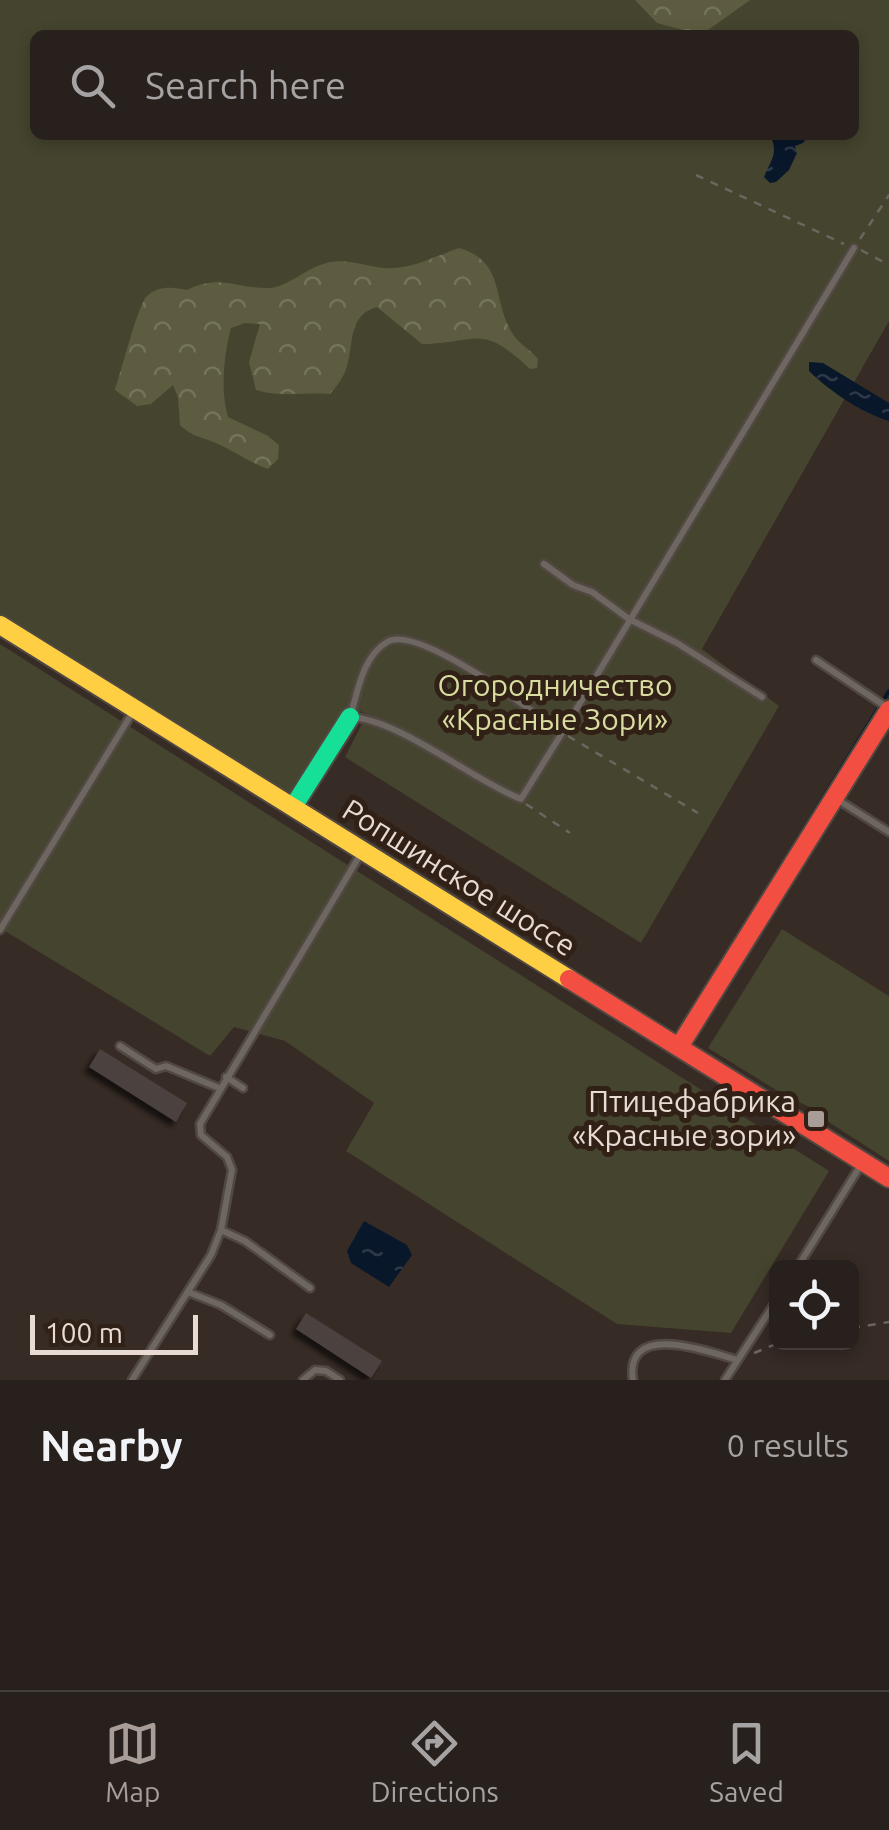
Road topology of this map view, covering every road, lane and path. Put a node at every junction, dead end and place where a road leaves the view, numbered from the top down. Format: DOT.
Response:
graph roads {
  1 [pos="696,175"];
  2 [pos="889,194"];
  3 [pos="854,248"];
  4 [pos="889,265"];
  5 [pos="544,564"];
  6 [pos="629,620"];
  7 [pos="0,625"];
  8 [pos="816,660"];
  9 [pos="762,697"];
  10 [pos="135,709"];
  11 [pos="889,709"];
  12 [pos="350,718"];
  13 [pos="562,733"];
  14 [pos="834,798"];
  15 [pos="521,800"];
  16 [pos="293,807"];
  17 [pos="698,813"];
  18 [pos="889,832"];
  19 [pos="570,833"];
  20 [pos="363,850"];
  21 [pos="0,930"];
  22 [pos="120,1046"];
  23 [pos="679,1046"];
  24 [pos="226,1077"];
  25 [pos="219,1088"];
  26 [pos="243,1088"];
  27 [pos="863,1162"];
  28 [pos="889,1178"];
  29 [pos="220,1230"];
  30 [pos="802,1260"];
  31 [pos="310,1288"];
  32 [pos="188,1292"];
  33 [pos="769,1312"];
  34 [pos="889,1322"];
  35 [pos="859,1327"];
  36 [pos="270,1335"];
  37 [pos="769,1347"];
  38 [pos="738,1360"];
  39 [pos="132,1380"];
  40 [pos="303,1380"];
  41 [pos="340,1380"];
  42 [pos="633,1380"];
  43 [pos="725,1380"];
  1 -- 3 [label="path"];
  2 -- 3 [label="path"];
  3 -- 4 [label="path"];
  3 -- 6 [label="lane"];
  5 -- 6 [label="lane"];
  6 -- 9 [label="lane"];
  6 -- 13 [label="lane"];
  7 -- 10 [label="main road, Ропшинское шоссе"];
  8 -- 11 [label="lane"];
  10 -- 16 [label="main road, Ропшинское шоссе"];
  10 -- 21 [label="lane"];
  11 -- 14 [label="main road"];
  12 -- 13 [label="lane"];
  12 -- 15 [label="lane"];
  12 -- 16 [label="main road"];
  13 -- 15 [label="lane"];
  13 -- 17 [label="path"];
  14 -- 18 [label="lane"];
  14 -- 23 [label="main road"];
  15 -- 19 [label="path"];
  16 -- 20 [label="main road, Ропшинское шоссе"];
  20 -- 23 [label="main road, Ропшинское шоссе"];
  20 -- 24 [label="lane"];
  22 -- 25 [label="lane"];
  23 -- 27 [label="main road, Ропшинское шоссе"];
  24 -- 25 [label="lane"];
  24 -- 26 [label="lane"];
  25 -- 29 [label="lane"];
  27 -- 28 [label="main road, Ропшинское шоссе"];
  27 -- 30 [label="lane"];
  29 -- 31 [label="lane"];
  29 -- 32 [label="lane"];
  32 -- 36 [label="lane"];
  32 -- 39 [label="lane"];
  33 -- 38 [label="lane"];
  34 -- 35 [label="path"];
  37 -- 38 [label="path"];
  38 -- 42 [label="lane"];
  38 -- 43 [label="lane"];
  40 -- 41 [label="lane"];
}
